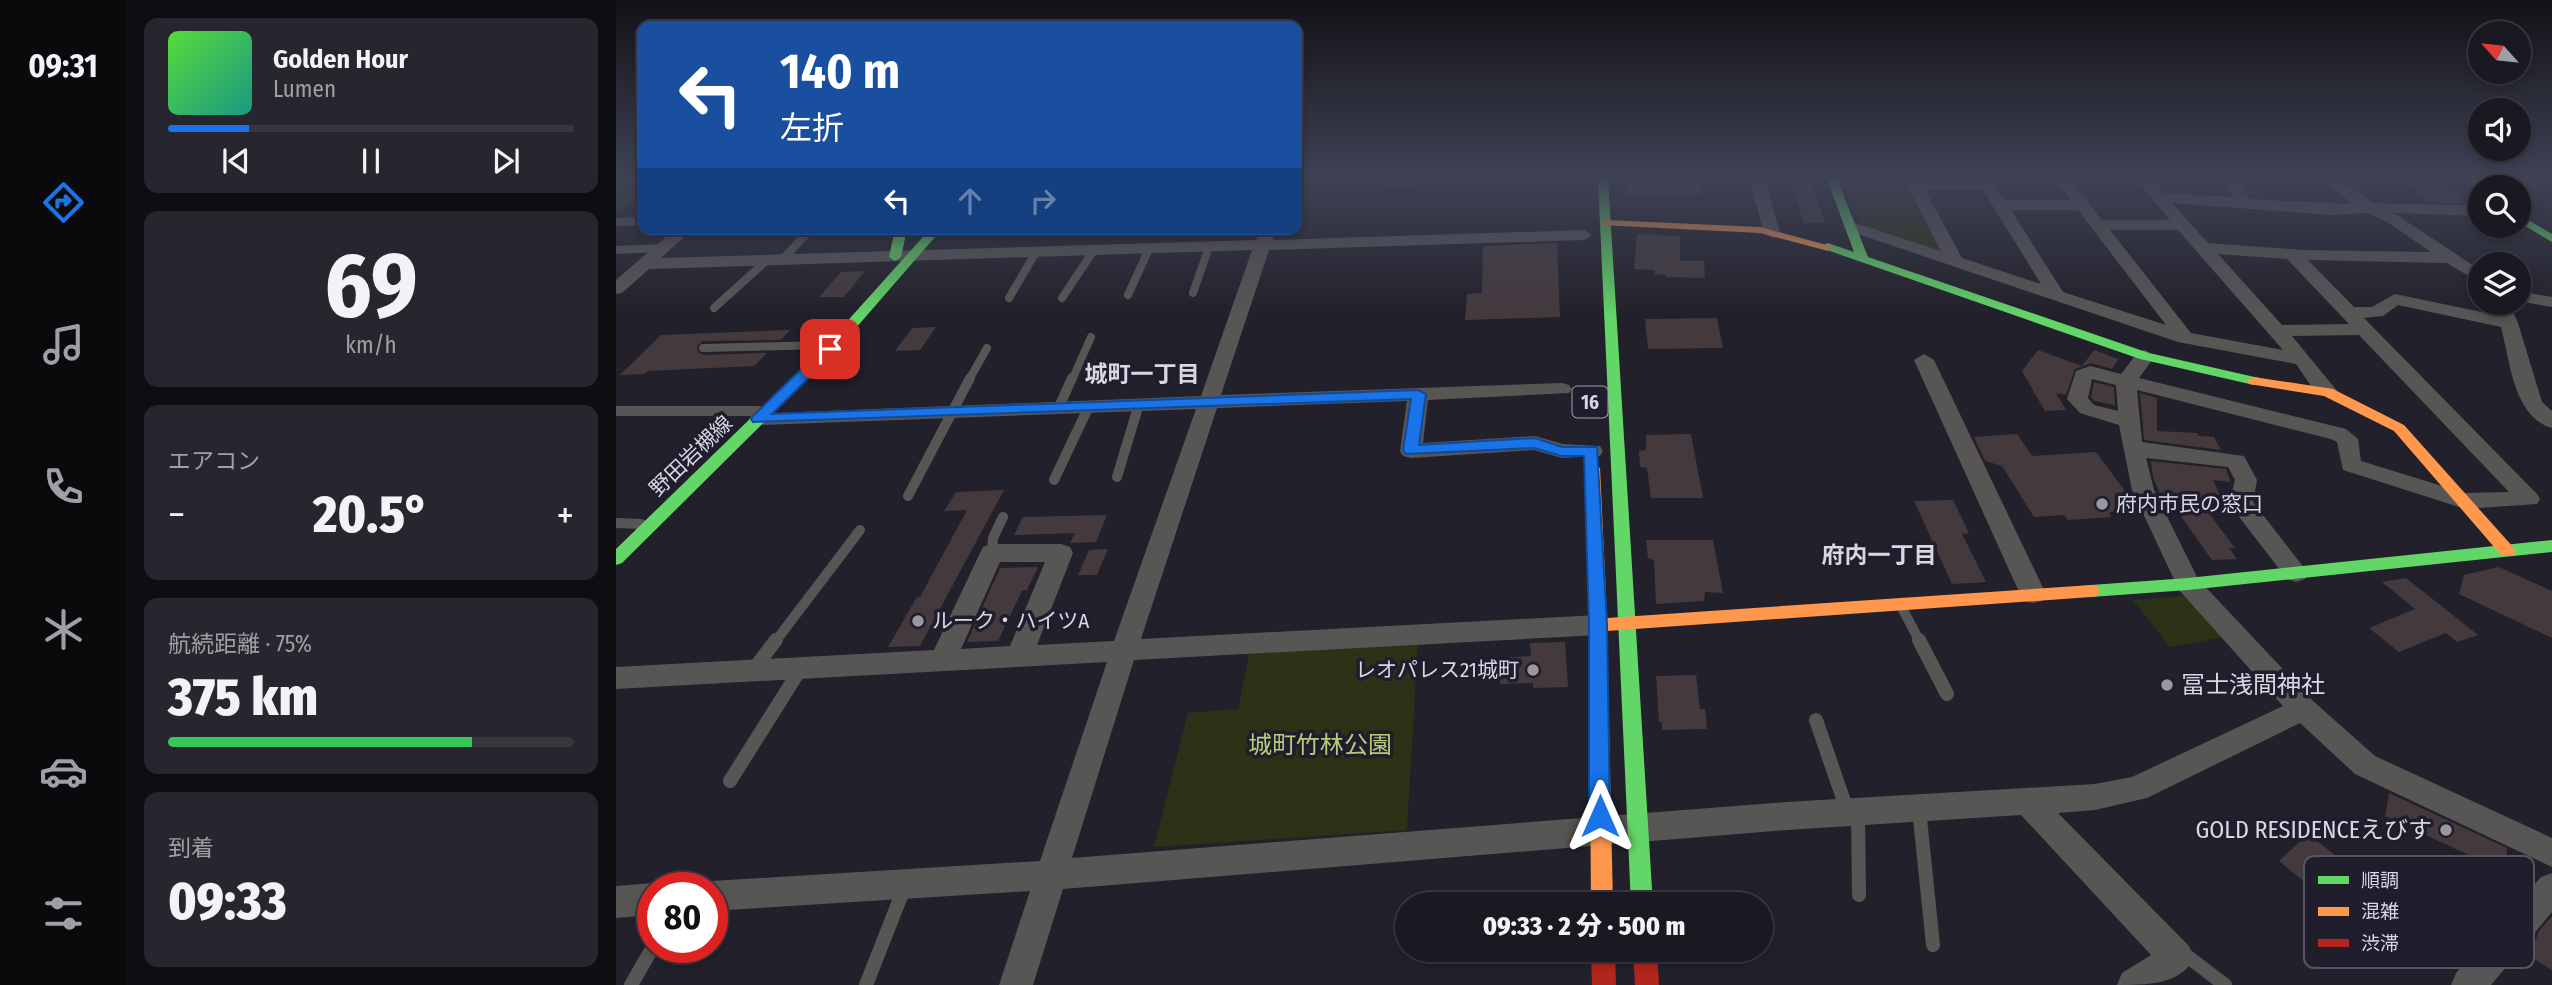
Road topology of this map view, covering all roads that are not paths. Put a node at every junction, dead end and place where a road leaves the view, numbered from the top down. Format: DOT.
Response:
graph roads {
  1 [pos="1606,225"];
  2 [pos="1678,225"];
  3 [pos="1770,225"];
  4 [pos="1936,225"];
  5 [pos="2013,225"];
  6 [pos="2097,225"];
  7 [pos="2180,225"];
  8 [pos="2402,225"];
  9 [pos="2531,225"];
  10 [pos="1852,227"];
  11 [pos="1772,233"];
  12 [pos="678,235"];
  13 [pos="804,235"];
  14 [pos="900,235"];
  15 [pos="931,235"];
  16 [pos="1102,235"];
  17 [pos="1584,235"];
  18 [pos="1266,237"];
  19 [pos="2552,239"];
  20 [pos="1209,247"];
  21 [pos="663,248"];
  22 [pos="2201,248"];
  23 [pos="1149,249"];
  24 [pos="616,250"];
  25 [pos="1094,250"];
  26 [pos="1036,253"];
  27 [pos="2292,254"];
  28 [pos="895,257"];
  29 [pos="913,257"];
  30 [pos="1862,257"];
  31 [pos="2452,258"];
  32 [pos="774,260"];
  33 [pos="1955,261"];
  34 [pos="645,264"];
  35 [pos="2468,269"];
  36 [pos="616,289"];
  37 [pos="1193,293"];
  38 [pos="2056,294"];
  39 [pos="1128,295"];
  40 [pos="1009,298"];
  41 [pos="1062,298"];
  42 [pos="2531,298"];
  43 [pos="2552,302"];
  44 [pos="715,308"];
  45 [pos="2349,313"];
  46 [pos="2505,315"];
  47 [pos="2035,317"];
  48 [pos="2509,323"];
  49 [pos="2365,329"];
  50 [pos="2277,331"];
  51 [pos="1091,337"];
  52 [pos="2185,338"];
  53 [pos="833,345"];
  54 [pos="703,348"];
  55 [pos="987,348"];
  56 [pos="2145,356"];
  57 [pos="2302,359"];
  58 [pos="1924,360"];
  59 [pos="2126,381"];
  60 [pos="1562,389"];
  61 [pos="2328,392"];
  62 [pos="1418,394"];
  63 [pos="1209,402"];
  64 [pos="1139,404"];
  65 [pos="1089,406"];
  66 [pos="1059,407"];
  67 [pos="616,411"];
  68 [pos="950,412"];
  69 [pos="762,415"];
  70 [pos="2129,421"];
  71 [pos="2552,421"];
  72 [pos="1591,445"];
  73 [pos="2133,450"];
  74 [pos="1117,477"];
  75 [pos="1054,480"];
  76 [pos="908,496"];
  77 [pos="2464,501"];
  78 [pos="1003,517"];
  79 [pos="616,523"];
  80 [pos="651,524"];
  81 [pos="860,530"];
  82 [pos="2552,546"];
  83 [pos="2507,551"];
  84 [pos="992,553"];
  85 [pos="616,559"];
  86 [pos="2296,573"];
  87 [pos="2188,584"];
  88 [pos="2033,594"];
  89 [pos="1899,603"];
  90 [pos="1627,622"];
  91 [pos="1598,625"];
  92 [pos="1123,652"];
  93 [pos="1019,657"];
  94 [pos="942,661"];
  95 [pos="801,668"];
  96 [pos="753,671"];
  97 [pos="616,678"];
  98 [pos="1947,694"];
  99 [pos="2303,709"];
  100 [pos="1816,720"];
  101 [pos="730,781"];
  102 [pos="2026,800"];
  103 [pos="1919,808"];
  104 [pos="1853,813"];
  105 [pos="1637,829"];
  106 [pos="1600,833"];
  107 [pos="2552,853"];
  108 [pos="1052,874"];
  109 [pos="906,883"];
  110 [pos="2552,888"];
  111 [pos="1602,892"];
  112 [pos="1641,892"];
  113 [pos="728,894"];
  114 [pos="1859,895"];
  115 [pos="637,900"];
  116 [pos="616,902"];
  117 [pos="2534,909"];
  118 [pos="1933,945"];
  119 [pos="2177,958"];
  120 [pos="1603,962"];
  121 [pos="1646,962"];
  122 [pos="644,963"];
  123 [pos="2483,968"];
  124 [pos="631,985"];
  125 [pos="866,985"];
  126 [pos="1016,985"];
  127 [pos="1604,985"];
  128 [pos="1647,985"];
  129 [pos="2134,985"];
  130 [pos="2225,985"];
  131 [pos="2468,985"];
  1 -- 90 [label="main road, 16"];
  2 -- 11 [label="main road"];
  3 -- 11 [label="street"];
  4 -- 33 [label="street"];
  5 -- 38 [label="street"];
  6 -- 7 [label="street"];
  6 -- 52 [label="street"];
  7 -- 22 [label="street"];
  8 -- 31 [label="street"];
  9 -- 19 [label="main road"];
  10 -- 30 [label="main road"];
  10 -- 33 [label="street"];
  11 -- 30 [label="main road"];
  12 -- 21 [label="street"];
  13 -- 32 [label="lane"];
  14 -- 28 [label="main road"];
  15 -- 29 [label="main road, 野田岩槻線"];
  16 -- 25 [label="street"];
  17 -- 18 [label="street"];
  18 -- 20 [label="street"];
  18 -- 63 [label="street"];
  20 -- 23 [label="street"];
  20 -- 37 [label="lane"];
  21 -- 24 [label="lane"];
  21 -- 34 [label="street"];
  22 -- 27 [label="street"];
  22 -- 50 [label="street"];
  23 -- 25 [label="street"];
  23 -- 39 [label="lane"];
  25 -- 26 [label="street"];
  25 -- 41 [label="lane"];
  26 -- 29 [label="street"];
  26 -- 40 [label="lane"];
  27 -- 31 [label="street"];
  27 -- 45 [label="street"];
  28 -- 29 [label="street"];
  28 -- 32 [label="street"];
  29 -- 53 [label="main road, 野田岩槻線"];
  30 -- 47 [label="main road"];
  31 -- 35 [label="street"];
  32 -- 34 [label="street"];
  32 -- 44 [label="lane"];
  33 -- 38 [label="street"];
  34 -- 36 [label="street"];
  38 -- 47 [label="street"];
  38 -- 52 [label="street"];
  42 -- 43 [label="street"];
  45 -- 48 [label="street"];
  45 -- 49 [label="street"];
  46 -- 48 [label="street"];
  47 -- 56 [label="main road"];
  48 -- 71 [label="street"];
  49 -- 50 [label="street"];
  49 -- 77 [label="street"];
  50 -- 57 [label="street"];
  51 -- 66 [label="lane"];
  52 -- 57 [label="street"];
  53 -- 54 [label="lane"];
  53 -- 69 [label="main road, 野田岩槻線"];
  55 -- 68 [label="lane"];
  56 -- 59 [label="street"];
  56 -- 61 [label="main road"];
  57 -- 61 [label="street"];
  58 -- 88 [label="street"];
  59 -- 70 [label="street"];
  59 -- 70 [label="street"];
  59 -- 77 [label="street"];
  60 -- 62 [label="street"];
  61 -- 77 [label="main road"];
  62 -- 63 [label="street"];
  62 -- 72 [label="street"];
  63 -- 64 [label="street"];
  63 -- 92 [label="street"];
  64 -- 65 [label="street"];
  64 -- 74 [label="lane"];
  65 -- 66 [label="street"];
  65 -- 75 [label="lane"];
  66 -- 68 [label="street"];
  67 -- 69 [label="lane"];
  68 -- 69 [label="street"];
  68 -- 76 [label="lane"];
  69 -- 80 [label="main road, 野田岩槻線"];
  70 -- 73 [label="street"];
  72 -- 91 [label="main road"];
  73 -- 86 [label="street"];
  73 -- 87 [label="street"];
  77 -- 83 [label="main road"];
  78 -- 84 [label="lane"];
  79 -- 80 [label="lane"];
  80 -- 85 [label="main road, 野田岩槻線"];
  81 -- 96 [label="lane"];
  82 -- 83 [label="main road"];
  83 -- 86 [label="main road"];
  84 -- 93 [label="street"];
  84 -- 94 [label="street"];
  86 -- 87 [label="main road"];
  87 -- 88 [label="main road"];
  87 -- 99 [label="street"];
  88 -- 89 [label="main road"];
  89 -- 90 [label="main road"];
  89 -- 98 [label="lane"];
  90 -- 91 [label="main road"];
  90 -- 105 [label="main road, 16"];
  91 -- 92 [label="street"];
  91 -- 106 [label="main road"];
  92 -- 93 [label="street"];
  92 -- 108 [label="street"];
  93 -- 94 [label="street"];
  94 -- 95 [label="street"];
  95 -- 96 [label="street"];
  95 -- 101 [label="lane"];
  96 -- 97 [label="street"];
  99 -- 102 [label="street"];
  99 -- 107 [label="street"];
  100 -- 104 [label="lane"];
  102 -- 103 [label="street"];
  102 -- 119 [label="street"];
  103 -- 104 [label="street"];
  103 -- 118 [label="lane"];
  104 -- 105 [label="street"];
  104 -- 114 [label="lane"];
  105 -- 106 [label="street"];
  105 -- 112 [label="main road, 16"];
  106 -- 108 [label="street"];
  106 -- 111 [label="main road"];
  108 -- 109 [label="street"];
  108 -- 126 [label="street"];
  109 -- 113 [label="street"];
  109 -- 125 [label="lane"];
  110 -- 117 [label="street"];
  115 -- 116 [label="street"];
  119 -- 129 [label="street"];
  119 -- 130 [label="lane"];
  120 -- 127 [label="main road"];
  121 -- 128 [label="main road"];
  122 -- 124 [label="lane"];
  123 -- 131 [label="street"];
}
